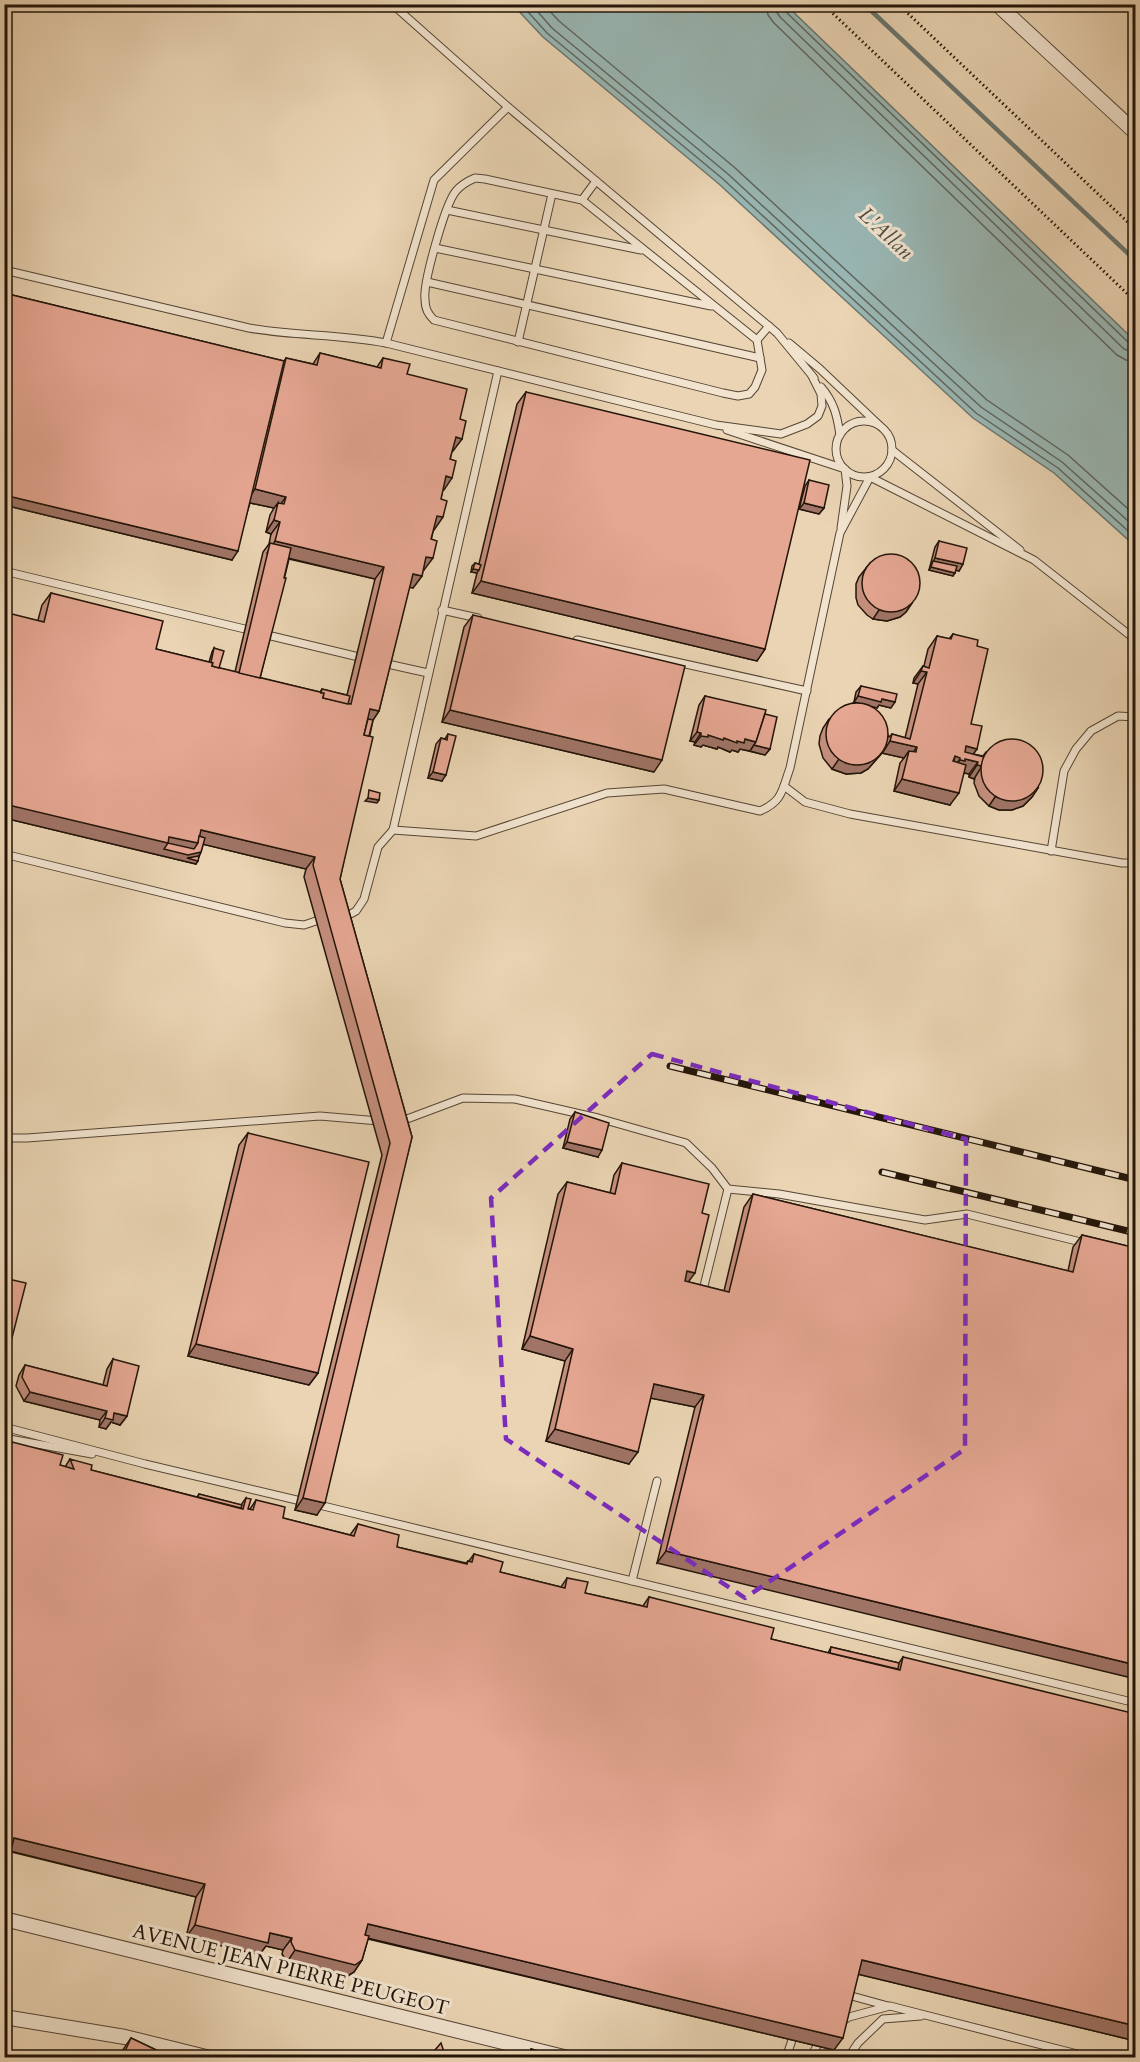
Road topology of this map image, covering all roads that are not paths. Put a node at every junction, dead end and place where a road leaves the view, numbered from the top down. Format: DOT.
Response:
graph roads {
  1 [pos="392,4"];
  2 [pos="997,4"];
  3 [pos="508,107"];
  4 [pos="1136,133"];
  5 [pos="596,181"];
  6 [pos="552,194"];
  7 [pos="582,200"];
  8 [pos="447,210"];
  9 [pos="544,231"];
  10 [pos="435,248"];
  11 [pos="644,250"];
  12 [pos="535,269"];
  13 [pos="4,270"];
  14 [pos="427,282"];
  15 [pos="526,305"];
  16 [pos="715,307"];
  17 [pos="769,326"];
  18 [pos="777,333"];
  19 [pos="757,340"];
  20 [pos="518,342"];
  21 [pos="386,343"];
  22 [pos="760,358"];
  23 [pos="498,371"];
  24 [pos="812,376"];
  25 [pos="716,425"];
  26 [pos="880,426"];
  27 [pos="840,435"];
  28 [pos="892,450"];
  29 [pos="845,469"];
  30 [pos="870,477"];
  31 [pos="840,533"];
  32 [pos="1034,560"];
  33 [pos="4,571"];
  34 [pos="442,610"];
  35 [pos="489,621"];
  36 [pos="570,639"];
  37 [pos="1136,640"];
  38 [pos="428,673"];
  39 [pos="807,691"];
  40 [pos="1136,717"];
  41 [pos="784,786"];
  42 [pos="393,830"];
  43 [pos="1051,851"];
  44 [pos="4,854"];
  45 [pos="1136,863"];
  46 [pos="340,919"];
  47 [pos="316,921"];
  48 [pos="4,1138"];
  49 [pos="728,1189"];
  50 [pos="1091,1244"];
  51 [pos="701,1299"];
  52 [pos="4,1427"];
  53 [pos="4,1438"];
  54 [pos="145,1464"];
  55 [pos="657,1481"];
  56 [pos="632,1581"];
  57 [pos="1136,1703"];
  58 [pos="4,1919"];
  59 [pos="848,1995"];
  60 [pos="890,2006"];
  61 [pos="927,2016"];
  62 [pos="4,2017"];
  63 [pos="841,2022"];
  64 [pos="792,2040"];
  65 [pos="817,2046"];
  66 [pos="210,2058"];
  67 [pos="568,2058"];
  68 [pos="786,2058"];
  69 [pos="810,2058"];
  70 [pos="848,2058"];
  71 [pos="1094,2058"];
  1 -- 3 [label="lane"];
  2 -- 4 [label="street"];
  3 -- 5 [label="lane"];
  3 -- 21 [label="lane"];
  5 -- 7 [label="lane"];
  5 -- 17 [label="lane"];
  6 -- 7 [label="lane"];
  6 -- 8 [label="lane"];
  6 -- 9 [label="lane"];
  7 -- 11 [label="lane"];
  8 -- 9 [label="lane"];
  8 -- 10 [label="lane"];
  9 -- 11 [label="lane"];
  9 -- 12 [label="lane"];
  10 -- 12 [label="lane"];
  10 -- 14 [label="lane"];
  11 -- 16 [label="lane"];
  12 -- 15 [label="lane"];
  12 -- 16 [label="lane"];
  13 -- 21 [label="lane"];
  14 -- 15 [label="lane"];
  14 -- 20 [label="lane"];
  15 -- 20 [label="lane"];
  15 -- 22 [label="lane"];
  16 -- 19 [label="lane"];
  17 -- 18 [label="lane"];
  17 -- 19 [label="lane"];
  18 -- 24 [label="lane"];
  18 -- 26 [label="lane"];
  19 -- 22 [label="lane"];
  20 -- 22 [label="lane"];
  21 -- 23 [label="lane"];
  23 -- 25 [label="lane"];
  23 -- 34 [label="lane"];
  24 -- 25 [label="lane"];
  24 -- 27 [label="lane"];
  25 -- 29 [label="lane"];
  26 -- 27 [label="lane"];
  26 -- 28 [label="lane"];
  27 -- 29 [label="lane"];
  28 -- 30 [label="lane"];
  28 -- 32 [label="lane"];
  29 -- 30 [label="lane"];
  29 -- 31 [label="lane"];
  30 -- 31 [label="lane"];
  30 -- 32 [label="lane"];
  31 -- 39 [label="lane"];
  32 -- 37 [label="lane"];
  33 -- 38 [label="lane"];
  34 -- 35 [label="lane"];
  34 -- 38 [label="lane"];
  36 -- 39 [label="lane"];
  38 -- 42 [label="lane"];
  39 -- 41 [label="lane"];
  40 -- 43 [label="lane"];
  41 -- 42 [label="lane"];
  41 -- 43 [label="lane"];
  42 -- 46 [label="lane"];
  43 -- 45 [label="lane"];
  44 -- 47 [label="lane"];
  48 -- 49 [label="lane"];
  49 -- 50 [label="lane"];
  49 -- 51 [label="lane"];
  52 -- 54 [label="lane"];
  53 -- 54 [label="lane"];
  54 -- 56 [label="lane"];
  55 -- 56 [label="lane"];
  56 -- 57 [label="lane"];
  58 -- 67 [label="street, AVENUE JEAN PIERRE PEUGEOT"];
  59 -- 60 [label="lane"];
  60 -- 61 [label="lane"];
  60 -- 63 [label="lane"];
  61 -- 70 [label="lane"];
  61 -- 71 [label="lane"];
  62 -- 66 [label="street"];
  64 -- 68 [label="lane"];
  65 -- 69 [label="lane"];
}
